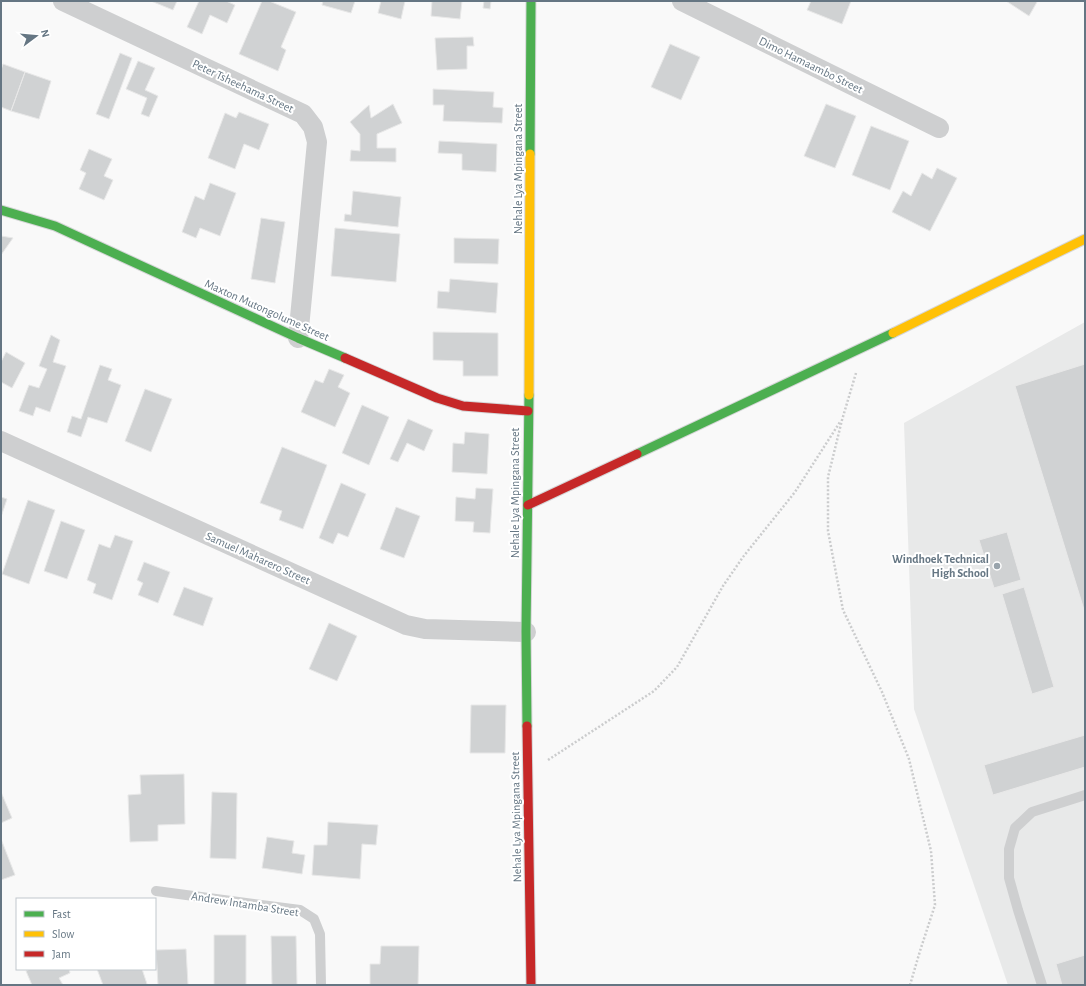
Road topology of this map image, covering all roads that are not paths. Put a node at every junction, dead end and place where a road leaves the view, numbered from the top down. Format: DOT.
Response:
graph roads {
  1 [pos="63,1"];
  2 [pos="531,1"];
  3 [pos="682,1"];
  4 [pos="939,128"];
  5 [pos="1,210"];
  6 [pos="1085,239"];
  7 [pos="298,338"];
  8 [pos="528,411"];
  9 [pos="1,441"];
  10 [pos="528,506"];
  11 [pos="526,632"];
  12 [pos="1085,795"];
  13 [pos="156,891"];
  14 [pos="321,985"];
  15 [pos="531,985"];
  16 [pos="1042,985"];
  1 -- 7 [label="street, Peter Tsheehama Street"];
  2 -- 8 [label="street, Nehale Lya Mpingana Street"];
  3 -- 4 [label="street, Dimo Hamaambo Street"];
  5 -- 7 [label="street, Maxton Mutongolume Street"];
  6 -- 10 [label="street"];
  7 -- 8 [label="street, Maxton Mutongolume Street"];
  8 -- 10 [label="street, Nehale Lya Mpingana Street"];
  9 -- 11 [label="street, Samuel Maharero Street"];
  10 -- 11 [label="street, Nehale Lya Mpingana Street"];
  11 -- 15 [label="street, Nehale Lya Mpingana Street"];
  12 -- 16 [label="lane"];
  13 -- 14 [label="lane, Andrew Intamba Street"];
}
